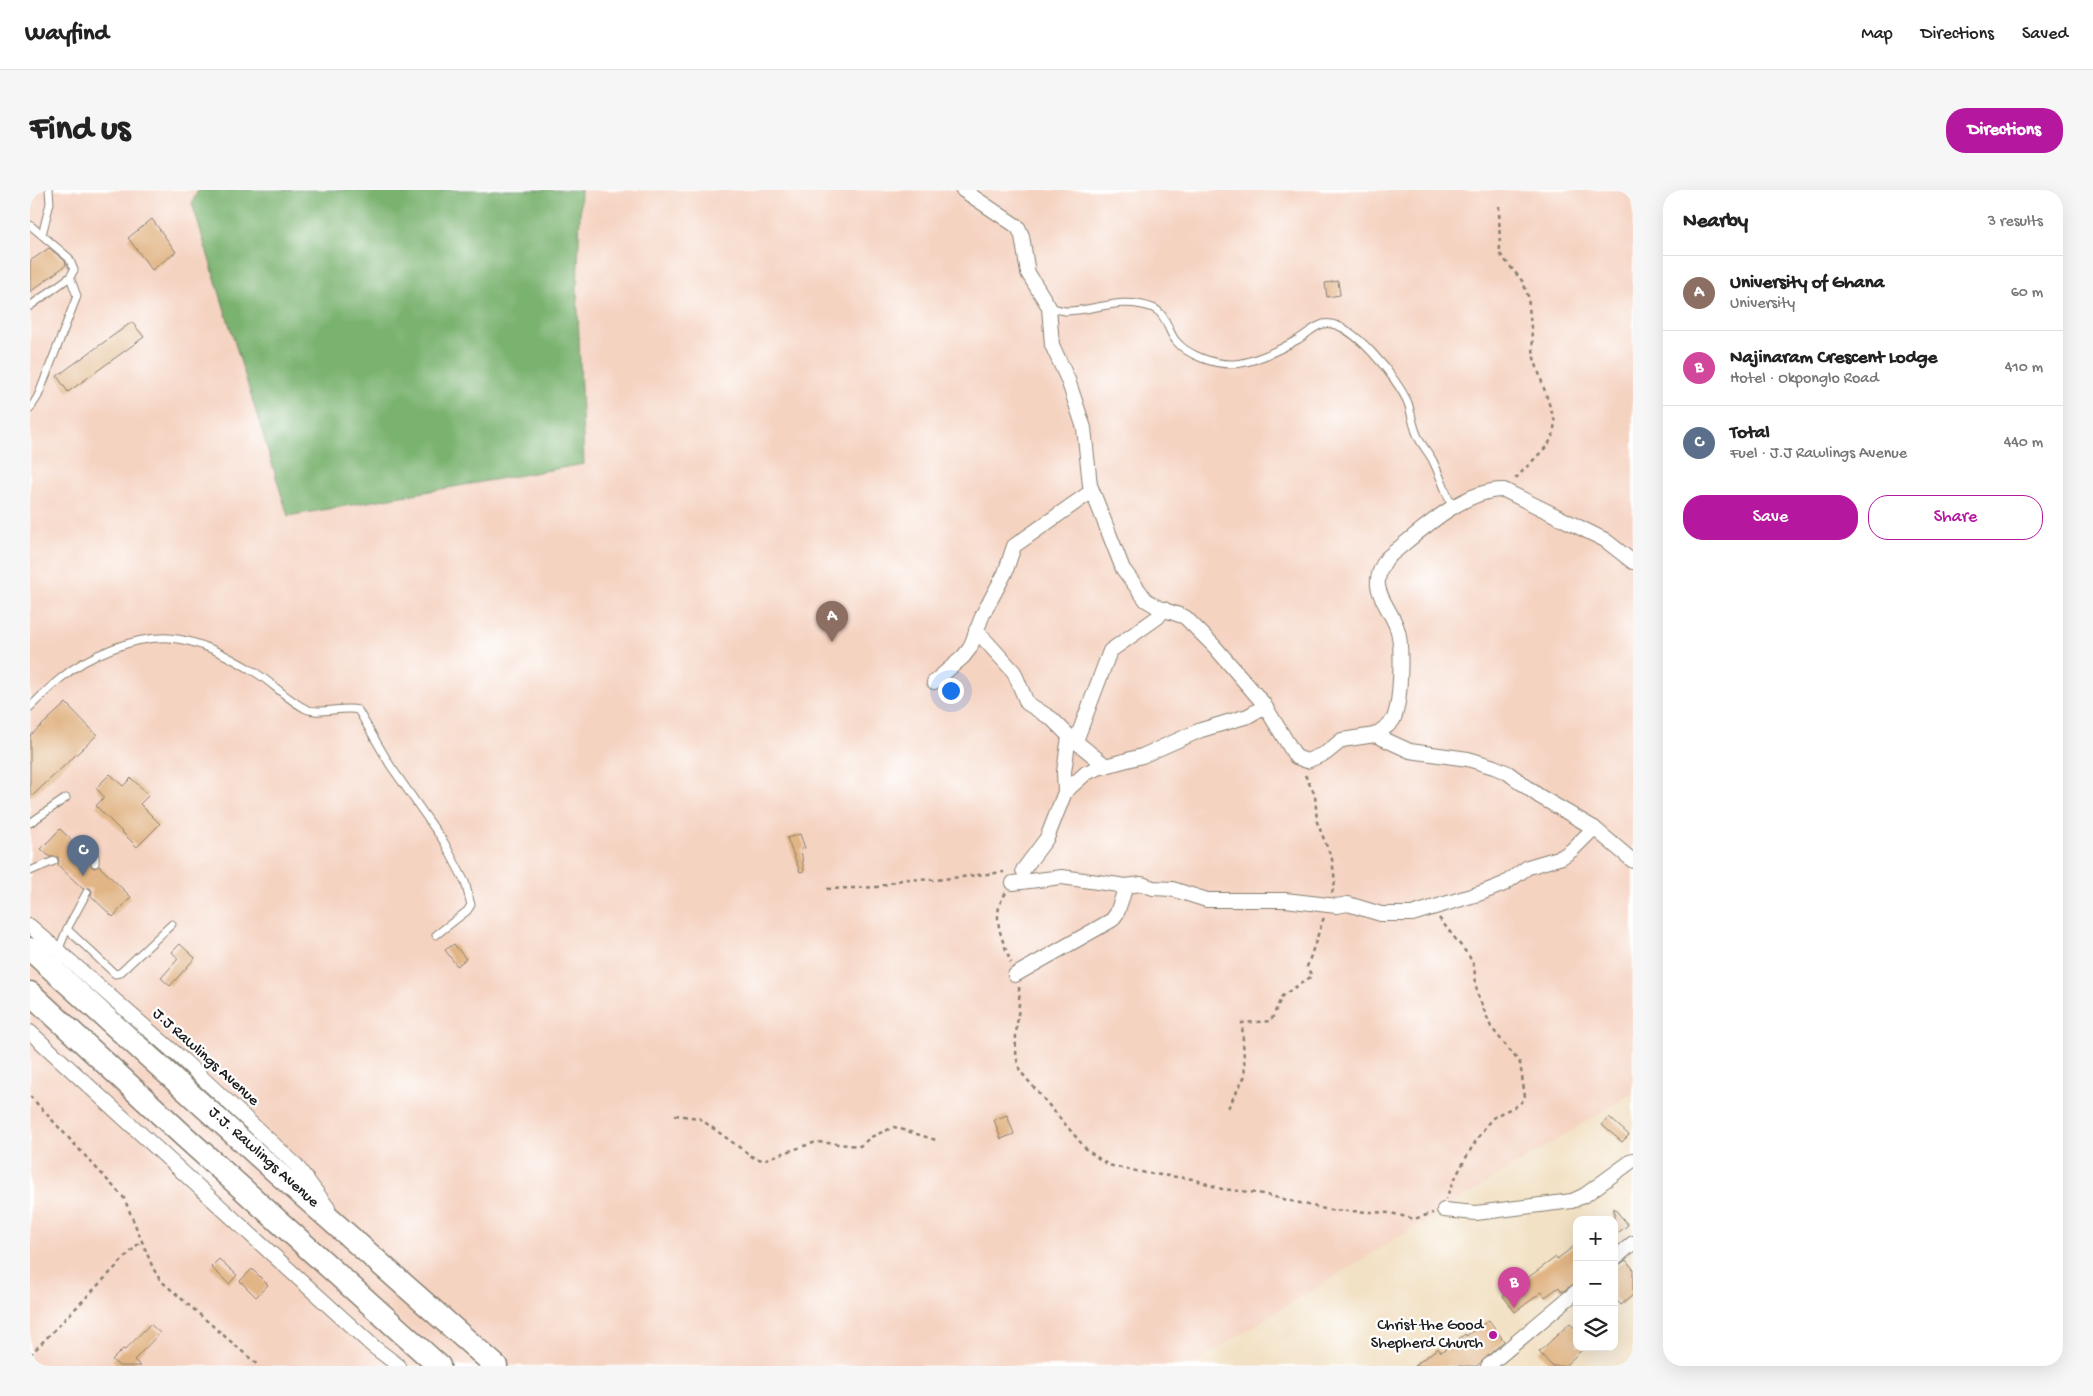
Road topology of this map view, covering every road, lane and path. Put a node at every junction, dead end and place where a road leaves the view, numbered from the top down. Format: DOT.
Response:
graph roads {
  1 [pos="49,190"];
  2 [pos="963,190"];
  3 [pos="1499,206"];
  4 [pos="30,225"];
  5 [pos="42,234"];
  6 [pos="70,277"];
  7 [pos="30,306"];
  8 [pos="1049,307"];
  9 [pos="30,408"];
  10 [pos="1504,490"];
  11 [pos="1092,491"];
  12 [pos="1452,507"];
  13 [pos="1633,562"];
  14 [pos="1164,610"];
  15 [pos="976,630"];
  16 [pos="934,682"];
  17 [pos="1263,703"];
  18 [pos="30,706"];
  19 [pos="1375,735"];
  20 [pos="1072,738"];
  21 [pos="1106,766"];
  22 [pos="1303,772"];
  23 [pos="1065,792"];
  24 [pos="66,798"];
  25 [pos="30,824"];
  26 [pos="1594,828"];
  27 [pos="79,848"];
  28 [pos="54,861"];
  29 [pos="1633,861"];
  30 [pos="95,863"];
  31 [pos="1023,870"];
  32 [pos="30,871"];
  33 [pos="1013,883"];
  34 [pos="1126,886"];
  35 [pos="827,889"];
  36 [pos="87,892"];
  37 [pos="1329,901"];
  38 [pos="1431,908"];
  39 [pos="1326,910"];
  40 [pos="172,924"];
  41 [pos="30,926"];
  42 [pos="67,929"];
  43 [pos="436,935"];
  44 [pos="30,949"];
  45 [pos="58,951"];
  46 [pos="1015,975"];
  47 [pos="30,994"];
  48 [pos="30,1032"];
  49 [pos="30,1096"];
  50 [pos="1228,1108"];
  51 [pos="674,1116"];
  52 [pos="936,1140"];
  53 [pos="1633,1160"];
  54 [pos="1444,1210"];
  55 [pos="343,1229"];
  56 [pos="140,1241"];
  57 [pos="1633,1243"];
  58 [pos="1618,1256"];
  59 [pos="1573,1294"];
  60 [pos="30,1355"];
  61 [pos="259,1366"];
  62 [pos="399,1366"];
  63 [pos="439,1366"];
  64 [pos="496,1366"];
  65 [pos="1488,1366"];
  1 -- 5 [label="lane"];
  2 -- 8 [label="street"];
  3 -- 10 [label="path"];
  4 -- 5 [label="lane"];
  5 -- 6 [label="lane"];
  6 -- 7 [label="lane"];
  6 -- 9 [label="lane"];
  8 -- 11 [label="street"];
  8 -- 12 [label="lane"];
  10 -- 12 [label="street"];
  10 -- 13 [label="street"];
  11 -- 14 [label="street"];
  11 -- 15 [label="street"];
  12 -- 19 [label="street"];
  14 -- 17 [label="street"];
  14 -- 20 [label="street"];
  15 -- 16 [label="street"];
  15 -- 20 [label="street"];
  17 -- 19 [label="street"];
  17 -- 21 [label="street"];
  18 -- 43 [label="lane"];
  19 -- 26 [label="street"];
  20 -- 21 [label="street"];
  20 -- 23 [label="street"];
  21 -- 23 [label="street"];
  22 -- 37 [label="path"];
  23 -- 31 [label="street"];
  24 -- 25 [label="lane"];
  26 -- 29 [label="street"];
  26 -- 38 [label="street"];
  27 -- 30 [label="lane"];
  28 -- 32 [label="lane"];
  31 -- 35 [label="path"];
  33 -- 34 [label="street"];
  33 -- 46 [label="path"];
  34 -- 38 [label="street"];
  34 -- 46 [label="street"];
  36 -- 42 [label="lane"];
  38 -- 54 [label="path"];
  39 -- 50 [label="path"];
  40 -- 42 [label="lane"];
  41 -- 45 [label="street, J.J Rawlings Avenue"];
  42 -- 45 [label="lane"];
  44 -- 55 [label="highway, J.J. Rawlings Avenue"];
  45 -- 55 [label="street, J.J Rawlings Avenue"];
  46 -- 54 [label="path"];
  47 -- 63 [label="highway"];
  48 -- 62 [label="street"];
  49 -- 56 [label="path"];
  51 -- 52 [label="path"];
  53 -- 54 [label="street"];
  55 -- 64 [label="highway, J.J. Rawlings Avenue"];
  56 -- 60 [label="path"];
  56 -- 61 [label="path"];
  57 -- 58 [label="street"];
  59 -- 65 [label="street"];
}
